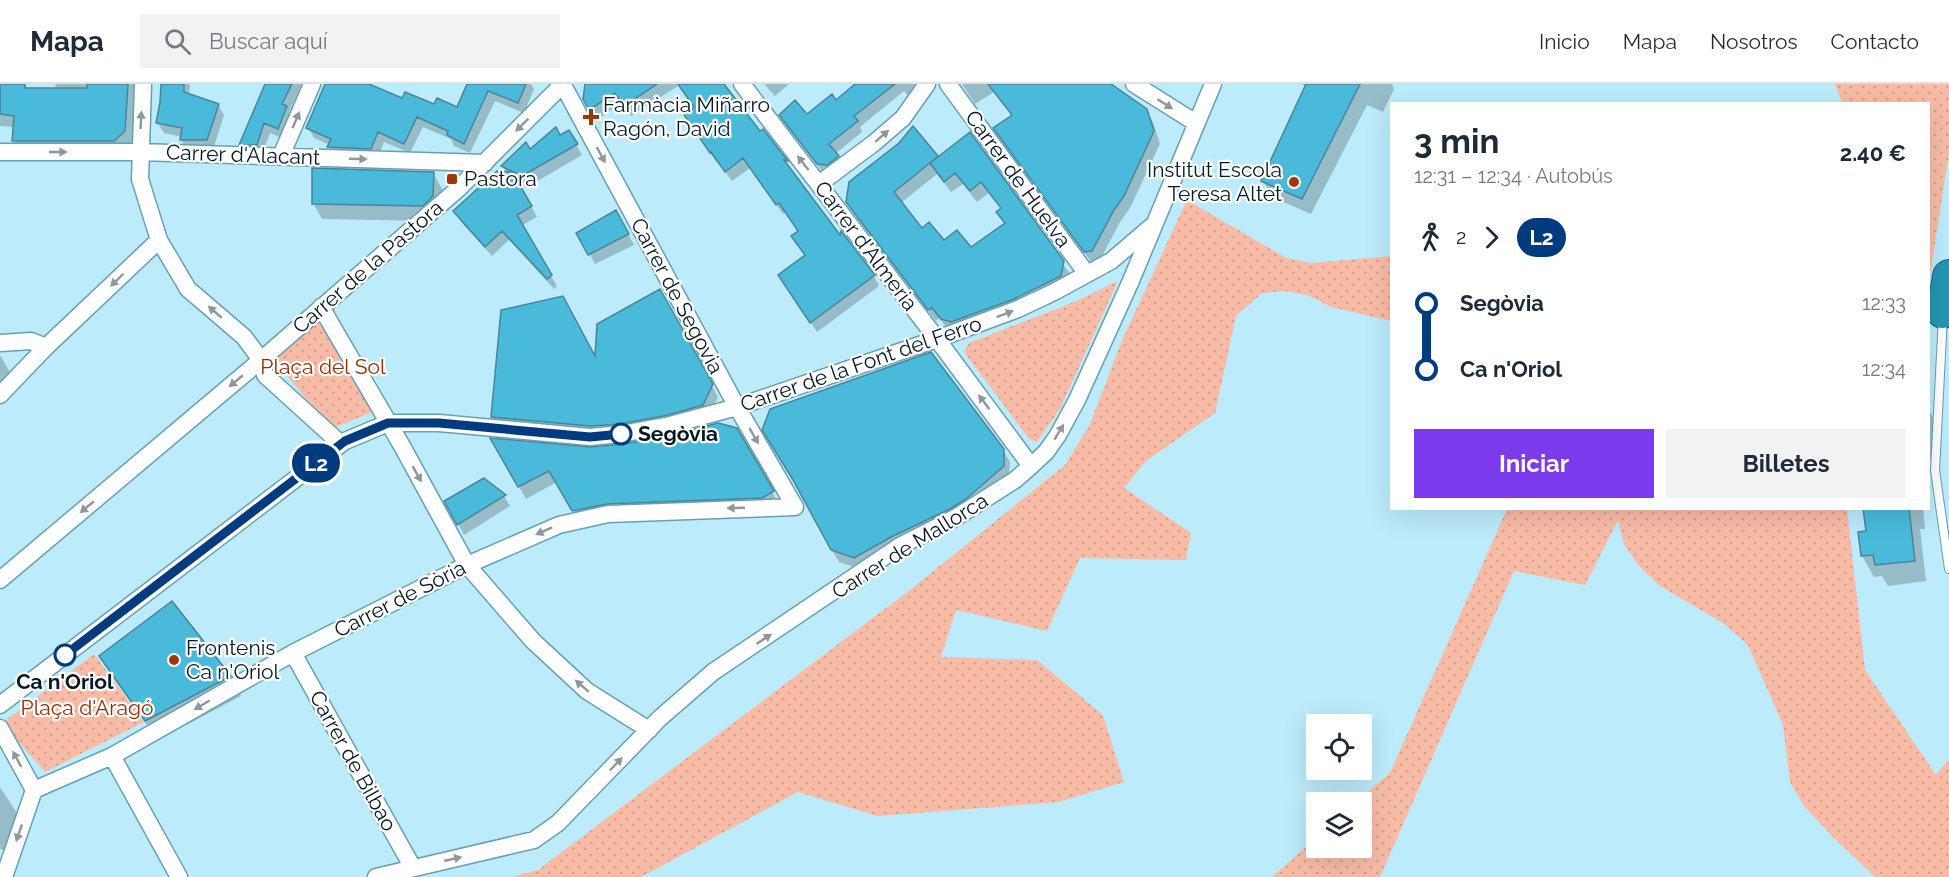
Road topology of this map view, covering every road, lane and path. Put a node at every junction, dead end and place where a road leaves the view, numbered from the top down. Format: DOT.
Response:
graph roads {
  1 [pos="143,84"];
  2 [pos="312,84"];
  3 [pos="563,84"];
  4 [pos="742,84"];
  5 [pos="927,84"];
  6 [pos="948,84"];
  7 [pos="1134,84"];
  8 [pos="1213,84"];
  9 [pos="1196,123"];
  10 [pos="0,152"];
  11 [pos="140,152"];
  12 [pos="280,156"];
  13 [pos="485,163"];
  14 [pos="819,184"];
  15 [pos="1152,226"];
  16 [pos="159,240"];
  17 [pos="1087,274"];
  18 [pos="1949,276"];
  19 [pos="321,307"];
  20 [pos="1943,312"];
  21 [pos="937,339"];
  22 [pos="0,343"];
  23 [pos="46,348"];
  24 [pos="261,360"];
  25 [pos="0,395"];
  26 [pos="737,407"];
  27 [pos="388,423"];
  28 [pos="341,444"];
  29 [pos="1032,466"];
  30 [pos="795,507"];
  31 [pos="467,565"];
  32 [pos="1949,569"];
  33 [pos="0,580"];
  34 [pos="293,653"];
  35 [pos="0,705"];
  36 [pos="0,728"];
  37 [pos="648,730"];
  38 [pos="112,756"];
  39 [pos="34,790"];
  40 [pos="413,868"];
  41 [pos="4,877"];
  42 [pos="179,877"];
  43 [pos="376,877"];
  11 -- 1 [label="street, one-way"];
  12 -- 2 [label="street, one-way"];
  3 -- 13 [label="street, Carrer de la Pastora, one-way"];
  3 -- 26 [label="street, Carrer de Segovia, one-way"];
  14 -- 4 [label="street, Carrer d'Almeria, one-way"];
  14 -- 5 [label="street, one-way"];
  6 -- 17 [label="street, Carrer de Huelva"];
  7 -- 9 [label="street, one-way"];
  8 -- 9 [label="street, Carrer de Mallorca"];
  9 -- 15 [label="street, Carrer de Mallorca"];
  10 -- 11 [label="street, Carrer d'Alacant, one-way"];
  11 -- 12 [label="street, Carrer d'Alacant"];
  11 -- 16 [label="street"];
  12 -- 13 [label="street, Carrer d'Alacant, one-way"];
  13 -- 19 [label="street, Carrer de la Pastora"];
  14 -- 21 [label="street, Carrer d'Almeria"];
  15 -- 17 [label="street, Carrer de la Font del Ferro"];
  29 -- 15 [label="street, Carrer de Mallorca, one-way"];
  16 -- 23 [label="street, one-way"];
  24 -- 16 [label="street, one-way"];
  21 -- 17 [label="street, Carrer de la Font del Ferro, one-way"];
  18 -- 20 [label="highway"];
  19 -- 24 [label="street, Carrer de la Pastora"];
  19 -- 27 [label="street"];
  20 -- 32 [label="lane"];
  21 -- 26 [label="street, Carrer de la Font del Ferro"];
  29 -- 21 [label="street, Carrer d'Almeria, one-way"];
  22 -- 23 [label="street"];
  23 -- 25 [label="street"];
  24 -- 28 [label="street"];
  24 -- 33 [label="street, Carrer de la Pastora, one-way"];
  26 -- 27 [label="street, Carrer de la Font del Ferro"];
  26 -- 30 [label="street, Carrer de Segovia, one-way"];
  27 -- 28 [label="street, Carrer de la Font del Ferro"];
  27 -- 31 [label="street, one-way"];
  28 -- 35 [label="street, Carrer de la Font del Ferro"];
  37 -- 29 [label="street, Carrer de Mallorca, one-way"];
  30 -- 31 [label="street, Carrer de Sòria, one-way"];
  31 -- 34 [label="street, Carrer de Sòria"];
  37 -- 31 [label="street, one-way"];
  34 -- 38 [label="street, Carrer de Sòria, one-way"];
  34 -- 40 [label="street, Carrer de Bilbao"];
  39 -- 36 [label="street, one-way"];
  40 -- 37 [label="street, Carrer de Mallorca, one-way"];
  38 -- 39 [label="street, Carrer de Sòria"];
  38 -- 42 [label="street"];
  39 -- 41 [label="street, one-way"];
  40 -- 43 [label="street, Carrer de Mallorca"];
}
